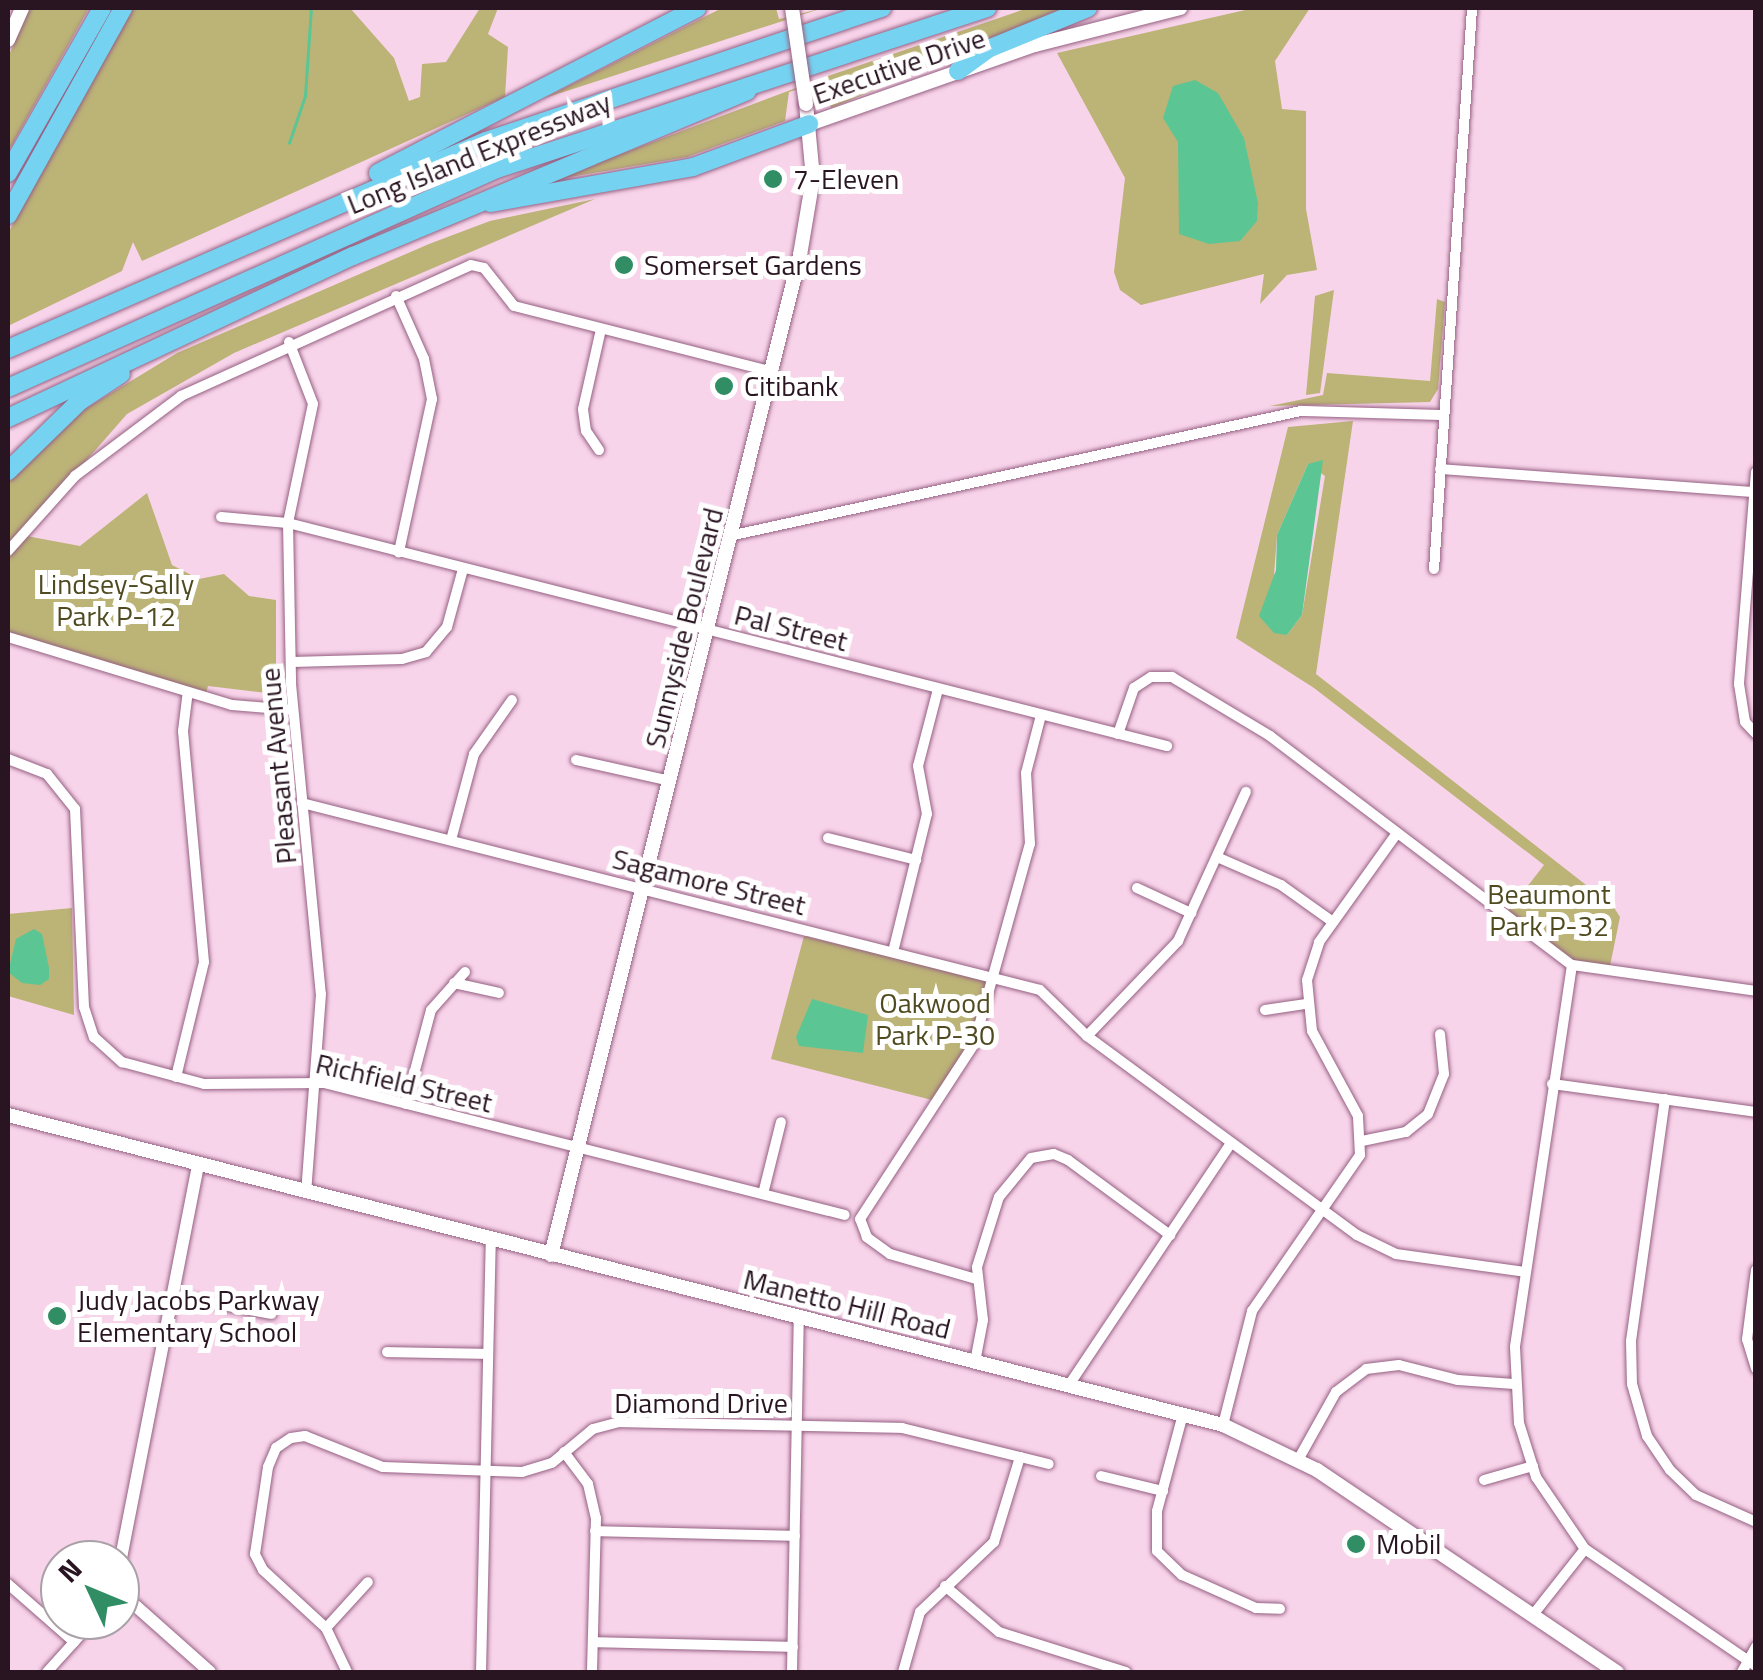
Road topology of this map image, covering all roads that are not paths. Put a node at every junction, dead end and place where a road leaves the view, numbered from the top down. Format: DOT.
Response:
graph roads {
  1 [pos="22,8"];
  2 [pos="102,8"];
  3 [pos="122,8"];
  4 [pos="697,8"];
  5 [pos="792,8"];
  6 [pos="882,8"];
  7 [pos="987,8"];
  8 [pos="1088,8"];
  9 [pos="1180,8"];
  10 [pos="1472,8"];
  11 [pos="8,40"];
  12 [pos="958,71"];
  13 [pos="767,76"];
  14 [pos="809,124"];
  15 [pos="8,172"];
  16 [pos="470,204"];
  17 [pos="8,215"];
  18 [pos="240,244"];
  19 [pos="396,296"];
  20 [pos="228,316"];
  21 [pos="602,329"];
  22 [pos="289,342"];
  23 [pos="8,349"];
  24 [pos="773,372"];
  25 [pos="8,388"];
  26 [pos="1444,415"];
  27 [pos="8,418"];
  28 [pos="600,450"];
  29 [pos="1440,469"];
  30 [pos="8,471"];
  31 [pos="1756,472"];
  32 [pos="1754,492"];
  33 [pos="222,517"];
  34 [pos="288,524"];
  35 [pos="734,535"];
  36 [pos="8,550"];
  37 [pos="399,552"];
  38 [pos="464,569"];
  39 [pos="1434,569"];
  40 [pos="710,630"];
  41 [pos="8,637"];
  42 [pos="292,662"];
  43 [pos="938,689"];
  44 [pos="188,692"];
  45 [pos="512,700"];
  46 [pos="294,710"];
  47 [pos="1041,715"];
  48 [pos="1118,734"];
  49 [pos="1756,734"];
  50 [pos="1166,746"];
  51 [pos="8,759"];
  52 [pos="576,760"];
  53 [pos="671,781"];
  54 [pos="1246,792"];
  55 [pos="302,803"];
  56 [pos="1397,833"];
  57 [pos="828,838"];
  58 [pos="451,840"];
  59 [pos="1217,857"];
  60 [pos="916,860"];
  61 [pos="1137,888"];
  62 [pos="644,889"];
  63 [pos="1191,913"];
  64 [pos="1334,922"];
  65 [pos="893,952"];
  66 [pos="1572,965"];
  67 [pos="464,972"];
  68 [pos="994,978"];
  69 [pos="454,983"];
  70 [pos="1756,991"];
  71 [pos="499,993"];
  72 [pos="1305,1004"];
  73 [pos="1265,1010"];
  74 [pos="1440,1034"];
  75 [pos="1086,1036"];
  76 [pos="176,1077"];
  77 [pos="313,1082"];
  78 [pos="1552,1084"];
  79 [pos="1665,1099"];
  80 [pos="406,1104"];
  81 [pos="1756,1112"];
  82 [pos="8,1115"];
  83 [pos="781,1122"];
  84 [pos="1362,1140"];
  85 [pos="1231,1142"];
  86 [pos="579,1147"];
  87 [pos="198,1165"];
  88 [pos="306,1192"];
  89 [pos="763,1194"];
  90 [pos="1324,1210"];
  91 [pos="845,1214"];
  92 [pos="1170,1235"];
  93 [pos="491,1240"];
  94 [pos="551,1255"];
  95 [pos="1756,1270"];
  96 [pos="1526,1272"];
  97 [pos="976,1279"];
  98 [pos="174,1296"];
  99 [pos="270,1314"];
  100 [pos="799,1318"];
  101 [pos="387,1352"];
  102 [pos="488,1354"];
  103 [pos="974,1362"];
  104 [pos="1756,1369"];
  105 [pos="1514,1384"];
  106 [pos="1069,1386"];
  107 [pos="1183,1414"];
  108 [pos="798,1424"];
  109 [pos="1222,1425"];
  110 [pos="564,1452"];
  111 [pos="1020,1457"];
  112 [pos="1298,1460"];
  113 [pos="1049,1464"];
  114 [pos="1533,1466"];
  115 [pos="486,1470"];
  116 [pos="1101,1476"];
  117 [pos="1484,1480"];
  118 [pos="1163,1491"];
  119 [pos="1756,1522"];
  120 [pos="595,1531"];
  121 [pos="795,1536"];
  122 [pos="125,1540"];
  123 [pos="1585,1549"];
  124 [pos="368,1582"];
  125 [pos="8,1584"];
  126 [pos="945,1586"];
  127 [pos="1280,1609"];
  128 [pos="140,1610"];
  129 [pos="1532,1616"];
  130 [pos="326,1628"];
  131 [pos="74,1642"];
  132 [pos="593,1642"];
  133 [pos="793,1647"];
  134 [pos="1756,1648"];
  135 [pos="1748,1667"];
  136 [pos="47,1672"];
  137 [pos="210,1672"];
  138 [pos="347,1672"];
  139 [pos="481,1672"];
  140 [pos="592,1672"];
  141 [pos="792,1672"];
  142 [pos="903,1672"];
  143 [pos="1126,1672"];
  144 [pos="1617,1672"];
  1 -- 11 [label="main road"];
  2 -- 15 [label="highway"];
  3 -- 17 [label="highway"];
  4 -- 18 [label="highway"];
  5 -- 14 [label="main road, Sunnyside Boulevard, bridge"];
  6 -- 18 [label="highway, Long Island Expressway"];
  7 -- 13 [label="highway, Long Island Expressway"];
  8 -- 12 [label="highway"];
  9 -- 12 [label="main road, Executive Drive"];
  10 -- 26 [label="street"];
  12 -- 14 [label="main road, Executive Drive"];
  13 -- 16 [label="highway"];
  13 -- 25 [label="highway, Long Island Expressway"];
  14 -- 16 [label="highway"];
  14 -- 24 [label="main road, Sunnyside Boulevard"];
  16 -- 20 [label="highway"];
  18 -- 23 [label="highway, Long Island Expressway"];
  19 -- 21 [label="street"];
  19 -- 22 [label="street"];
  19 -- 37 [label="street"];
  20 -- 27 [label="highway"];
  20 -- 30 [label="highway"];
  21 -- 24 [label="street"];
  21 -- 28 [label="street"];
  22 -- 34 [label="street, Pleasant Avenue"];
  22 -- 36 [label="street"];
  24 -- 35 [label="main road, Sunnyside Boulevard"];
  26 -- 29 [label="street"];
  26 -- 35 [label="street"];
  29 -- 32 [label="street"];
  29 -- 39 [label="street"];
  31 -- 32 [label="street"];
  32 -- 49 [label="street"];
  33 -- 34 [label="street, Pal Street"];
  34 -- 37 [label="street, Pal Street"];
  34 -- 42 [label="street, Pleasant Avenue"];
  35 -- 40 [label="main road, Sunnyside Boulevard"];
  37 -- 38 [label="street, Pal Street"];
  38 -- 40 [label="street, Pal Street"];
  38 -- 42 [label="street"];
  40 -- 43 [label="street, Pal Street"];
  40 -- 53 [label="main road, Sunnyside Boulevard"];
  41 -- 44 [label="street"];
  42 -- 46 [label="street, Pleasant Avenue"];
  43 -- 47 [label="street, Pal Street"];
  43 -- 60 [label="street"];
  44 -- 46 [label="street"];
  44 -- 76 [label="street"];
  45 -- 58 [label="street"];
  46 -- 55 [label="street, Pleasant Avenue"];
  47 -- 48 [label="street, Pal Street"];
  47 -- 68 [label="street"];
  48 -- 50 [label="street, Pal Street"];
  48 -- 56 [label="street"];
  51 -- 76 [label="street, Richfield Street"];
  52 -- 53 [label="street"];
  53 -- 62 [label="main road, Sunnyside Boulevard"];
  54 -- 59 [label="street"];
  55 -- 58 [label="street, Sagamore Street"];
  55 -- 77 [label="street, Pleasant Avenue"];
  56 -- 64 [label="street"];
  56 -- 66 [label="street"];
  57 -- 60 [label="street"];
  58 -- 62 [label="street, Sagamore Street"];
  59 -- 63 [label="street"];
  59 -- 64 [label="street"];
  60 -- 65 [label="street"];
  61 -- 63 [label="street"];
  62 -- 65 [label="street, Sagamore Street"];
  62 -- 86 [label="main road, Sunnyside Boulevard"];
  63 -- 75 [label="street"];
  64 -- 72 [label="street"];
  65 -- 68 [label="street, Sagamore Street"];
  66 -- 70 [label="street"];
  66 -- 78 [label="street"];
  67 -- 69 [label="street"];
  68 -- 75 [label="street, Sagamore Street"];
  68 -- 97 [label="street"];
  69 -- 71 [label="street"];
  69 -- 80 [label="street"];
  72 -- 73 [label="street"];
  72 -- 84 [label="street"];
  74 -- 84 [label="street"];
  75 -- 85 [label="street, Sagamore Street"];
  76 -- 77 [label="street, Richfield Street"];
  77 -- 80 [label="street, Richfield Street"];
  77 -- 88 [label="street, Pleasant Avenue"];
  78 -- 79 [label="street"];
  78 -- 96 [label="street"];
  79 -- 81 [label="street"];
  79 -- 119 [label="street"];
  80 -- 86 [label="street, Richfield Street"];
  82 -- 87 [label="main road, Manetto Hill Road"];
  83 -- 89 [label="street"];
  84 -- 90 [label="street"];
  85 -- 90 [label="street, Sagamore Street"];
  85 -- 92 [label="street"];
  86 -- 89 [label="street, Richfield Street"];
  86 -- 94 [label="main road, Sunnyside Boulevard"];
  87 -- 88 [label="main road, Manetto Hill Road"];
  87 -- 98 [label="street"];
  88 -- 93 [label="main road, Manetto Hill Road"];
  89 -- 91 [label="street, Richfield Street"];
  90 -- 96 [label="street, Sagamore Street"];
  90 -- 109 [label="street"];
  92 -- 97 [label="street"];
  92 -- 106 [label="street"];
  93 -- 94 [label="main road, Manetto Hill Road"];
  93 -- 102 [label="street"];
  94 -- 100 [label="main road, Manetto Hill Road"];
  95 -- 104 [label="street"];
  96 -- 105 [label="street"];
  97 -- 103 [label="street"];
  98 -- 99 [label="street"];
  98 -- 122 [label="street"];
  100 -- 103 [label="main road, Manetto Hill Road"];
  100 -- 108 [label="street"];
  101 -- 102 [label="street"];
  102 -- 115 [label="street"];
  103 -- 106 [label="main road, Manetto Hill Road"];
  105 -- 112 [label="street"];
  105 -- 114 [label="street"];
  106 -- 107 [label="main road, Manetto Hill Road"];
  107 -- 109 [label="main road, Manetto Hill Road"];
  107 -- 118 [label="street"];
  108 -- 110 [label="street, Diamond Drive"];
  108 -- 111 [label="street, Diamond Drive"];
  108 -- 121 [label="street"];
  109 -- 112 [label="main road, Manetto Hill Road"];
  110 -- 115 [label="street, Diamond Drive"];
  110 -- 120 [label="street"];
  111 -- 113 [label="street, Diamond Drive"];
  111 -- 126 [label="street"];
  112 -- 129 [label="main road, Manetto Hill Road"];
  114 -- 117 [label="street"];
  114 -- 123 [label="street"];
  115 -- 130 [label="street, Diamond Drive"];
  115 -- 139 [label="street"];
  116 -- 118 [label="street"];
  118 -- 127 [label="street"];
  120 -- 121 [label="street"];
  120 -- 132 [label="street"];
  121 -- 133 [label="street"];
  123 -- 129 [label="street"];
  123 -- 135 [label="street"];
  124 -- 130 [label="street"];
  125 -- 131 [label="street"];
  126 -- 142 [label="street"];
  126 -- 143 [label="street"];
  128 -- 137 [label="street"];
  129 -- 144 [label="main road, Manetto Hill Road"];
  130 -- 138 [label="street, Diamond Drive"];
  131 -- 136 [label="street"];
  132 -- 133 [label="street"];
  132 -- 140 [label="street"];
  133 -- 141 [label="street"];
  134 -- 135 [label="street"];
}
